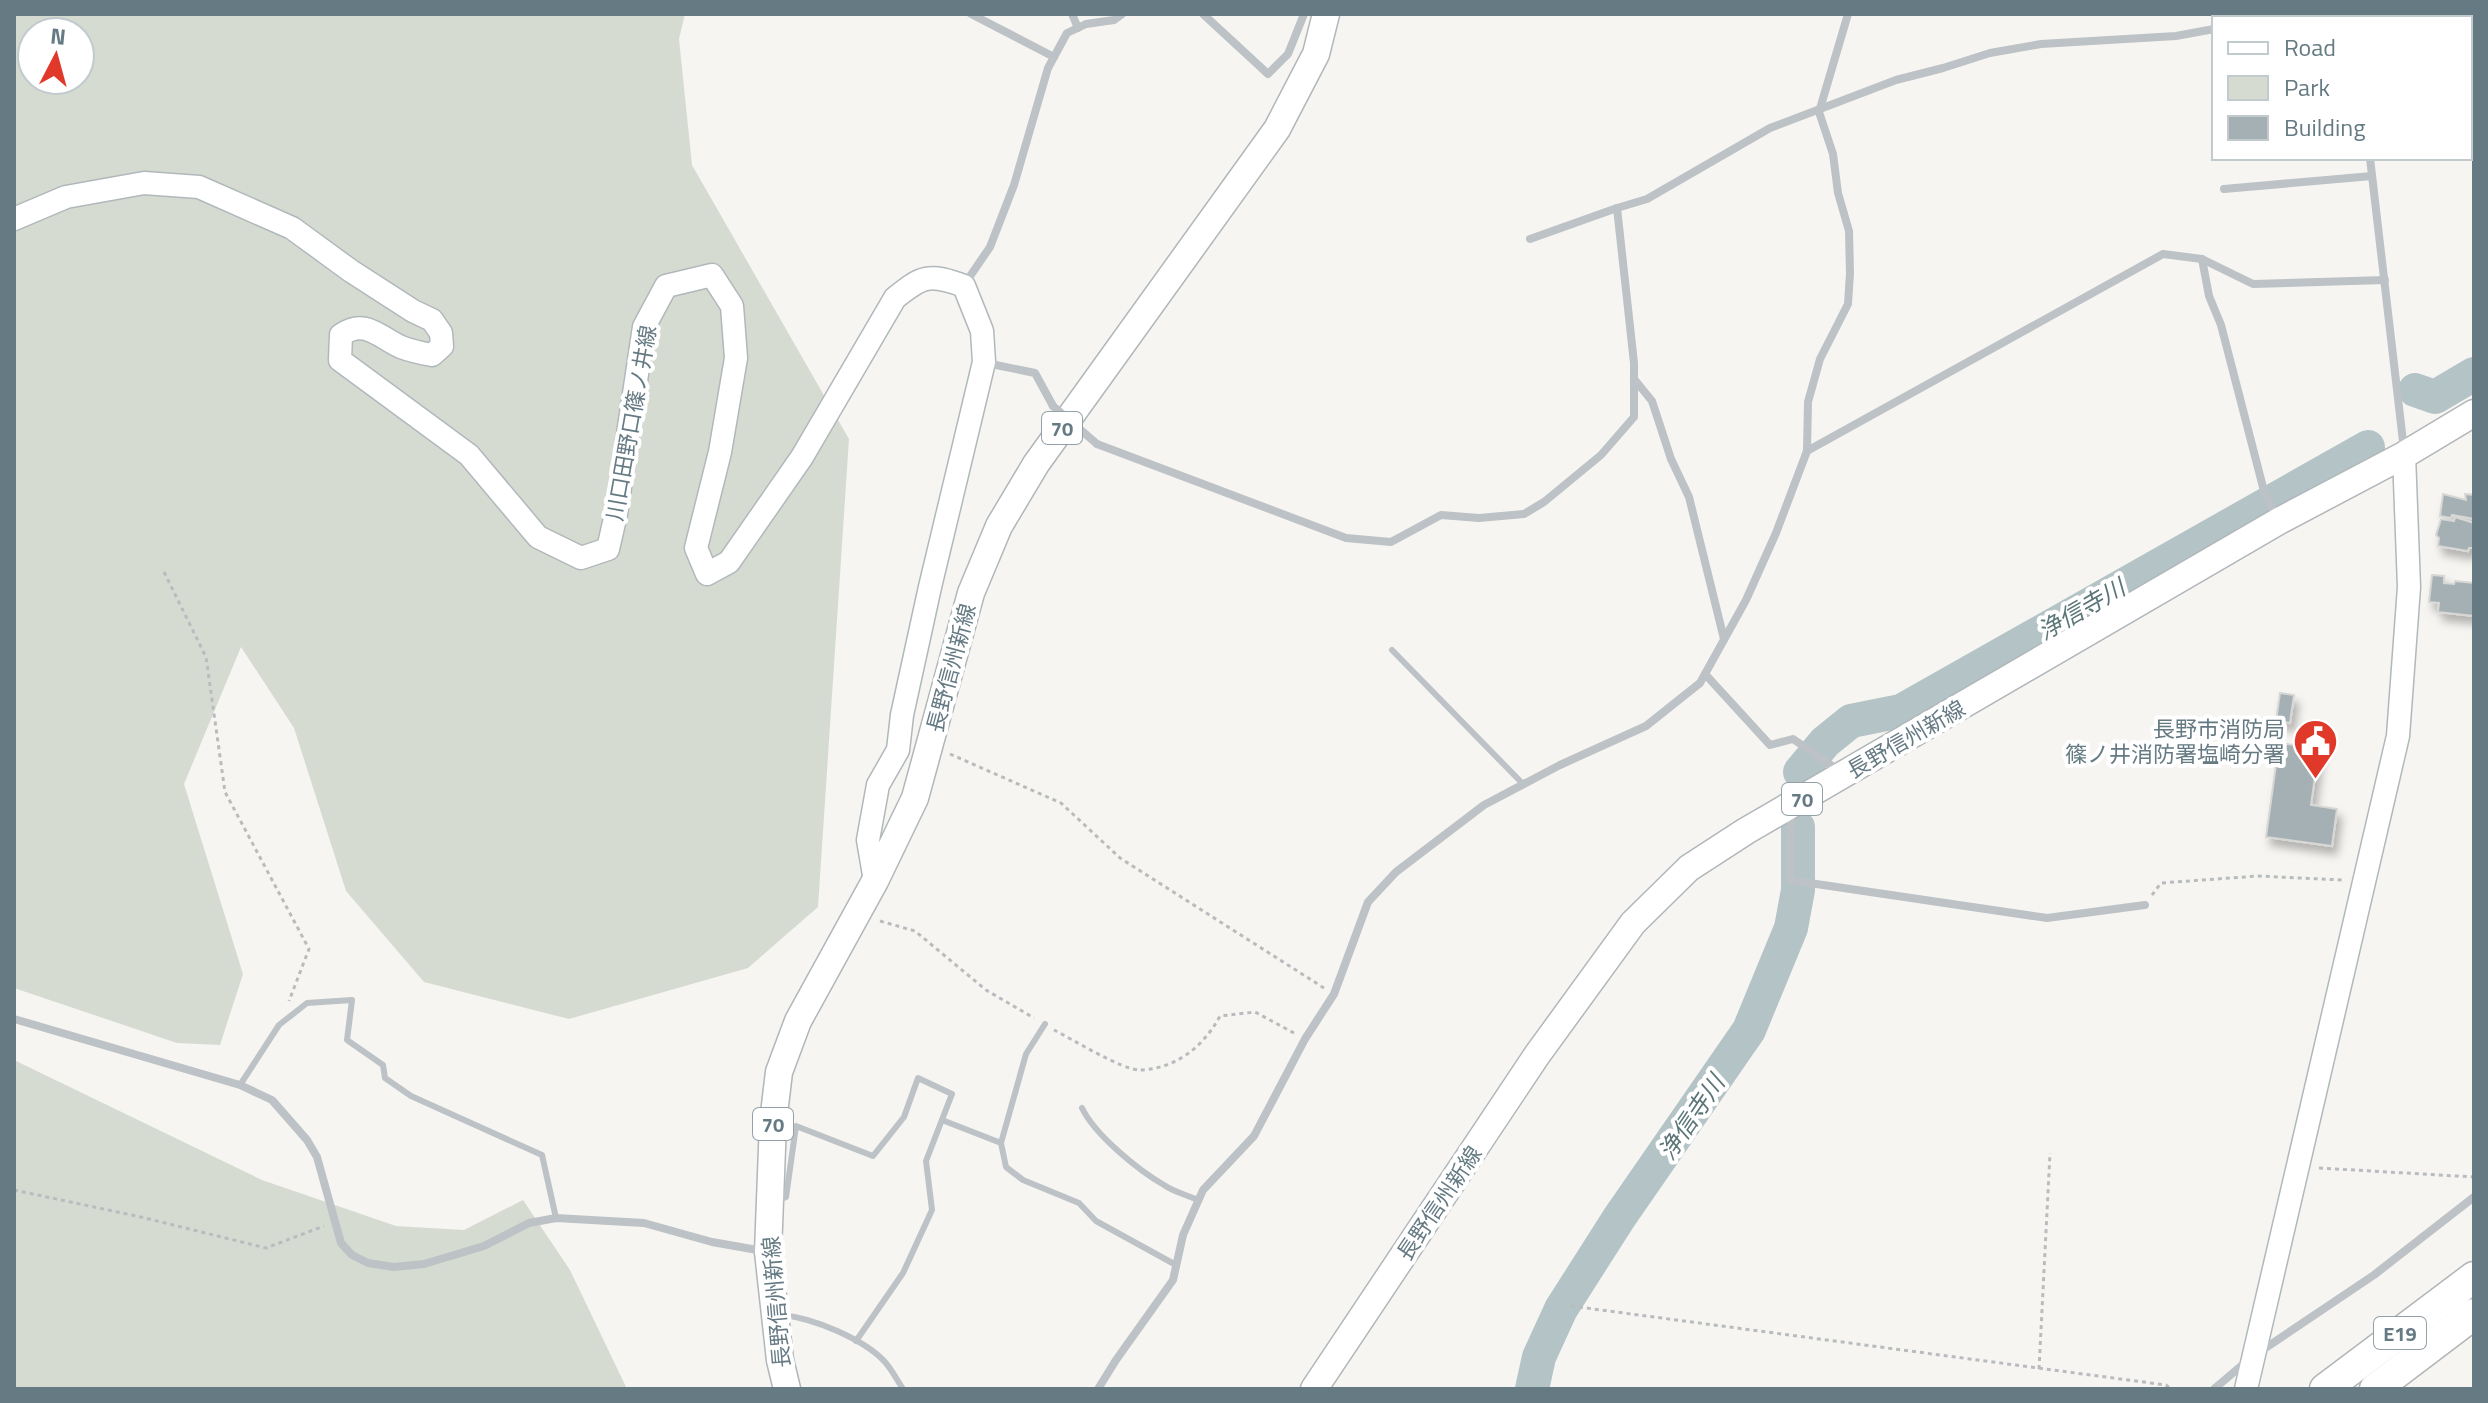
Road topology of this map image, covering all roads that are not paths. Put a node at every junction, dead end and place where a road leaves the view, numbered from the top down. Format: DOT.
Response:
graph roads {
  1 [pos="971,14"];
  2 [pos="1072,14"];
  3 [pos="1122,14"];
  4 [pos="1203,14"];
  5 [pos="1304,14"];
  6 [pos="1326,14"];
  7 [pos="1848,14"];
  8 [pos="1078,28"];
  9 [pos="2212,29"];
  10 [pos="1054,57"];
  11 [pos="1819,112"];
  12 [pos="2370,160"];
  13 [pos="2372,176"];
  14 [pos="2224,189"];
  15 [pos="1617,208"];
  16 [pos="14,219"];
  17 [pos="1530,239"];
  18 [pos="2202,259"];
  19 [pos="2385,280"];
  20 [pos="964,286"];
  21 [pos="984,362"];
  22 [pos="1634,378"];
  23 [pos="2474,413"];
  24 [pos="1807,451"];
  25 [pos="2404,455"];
  26 [pos="2275,514"];
  27 [pos="1724,639"];
  28 [pos="1392,650"];
  29 [pos="1705,674"];
  30 [pos="1835,771"];
  31 [pos="1523,784"];
  32 [pos="1791,805"];
  33 [pos="875,881"];
  34 [pos="2145,905"];
  35 [pos="14,1019"];
  36 [pos="1045,1024"];
  37 [pos="240,1085"];
  38 [pos="1082,1108"];
  39 [pos="942,1120"];
  40 [pos="1001,1143"];
  41 [pos="2474,1197"];
  42 [pos="1198,1200"];
  43 [pos="770,1204"];
  44 [pos="556,1218"];
  45 [pos="768,1252"];
  46 [pos="1176,1265"];
  47 [pos="2474,1277"];
  48 [pos="775,1314"];
  49 [pos="2474,1314"];
  50 [pos="856,1341"];
  51 [pos="2251,1358"];
  52 [pos="785,1388"];
  53 [pos="903,1389"];
  54 [pos="1098,1389"];
  55 [pos="1314,1389"];
  56 [pos="2214,1389"];
  57 [pos="2246,1389"];
  58 [pos="2325,1389"];
  59 [pos="2375,1389"];
  1 -- 10 [label="street"];
  2 -- 8 [label="street"];
  3 -- 8 [label="street"];
  4 -- 5 [label="street"];
  6 -- 33 [label="main road, 長野信州新線 / 70"];
  7 -- 11 [label="street"];
  8 -- 10 [label="street"];
  9 -- 11 [label="street"];
  10 -- 20 [label="street"];
  11 -- 15 [label="street"];
  11 -- 24 [label="street"];
  12 -- 13 [label="street"];
  13 -- 14 [label="street"];
  13 -- 19 [label="street"];
  15 -- 17 [label="street"];
  15 -- 22 [label="street"];
  16 -- 20 [label="main road, 川口田野口篠ノ井線"];
  18 -- 19 [label="street"];
  18 -- 24 [label="street"];
  18 -- 26 [label="street"];
  19 -- 25 [label="street"];
  20 -- 21 [label="main road"];
  21 -- 22 [label="street, bridge"];
  21 -- 33 [label="main road"];
  22 -- 27 [label="street"];
  23 -- 25 [label="main road, 長野信州新線 / 70"];
  24 -- 27 [label="street"];
  25 -- 26 [label="main road, 長野信州新線 / 70"];
  25 -- 51 [label="main road"];
  26 -- 30 [label="main road, 長野信州新線 / 70"];
  27 -- 29 [label="street"];
  28 -- 31 [label="lane"];
  29 -- 30 [label="street"];
  29 -- 31 [label="street"];
  30 -- 32 [label="main road, 長野信州新線 / 70"];
  31 -- 42 [label="street"];
  32 -- 34 [label="street"];
  32 -- 55 [label="main road, 長野信州新線 / 70"];
  33 -- 43 [label="main road, 長野信州新線 / 70"];
  35 -- 37 [label="street"];
  36 -- 40 [label="lane"];
  37 -- 44 [label="street"];
  37 -- 44 [label="lane"];
  38 -- 42 [label="lane"];
  39 -- 40 [label="lane"];
  39 -- 43 [label="lane"];
  39 -- 50 [label="lane"];
  40 -- 46 [label="lane"];
  41 -- 51 [label="street"];
  42 -- 46 [label="street"];
  43 -- 45 [label="main road, 長野信州新線 / 70"];
  44 -- 45 [label="street"];
  45 -- 48 [label="main road, 長野信州新線 / 70"];
  46 -- 54 [label="street"];
  47 -- 58 [label="highway, E19"];
  48 -- 50 [label="lane"];
  48 -- 52 [label="main road, 長野信州新線 / 70"];
  49 -- 59 [label="highway, E19"];
  50 -- 53 [label="lane"];
  51 -- 56 [label="street"];
  51 -- 57 [label="main road"];
}
